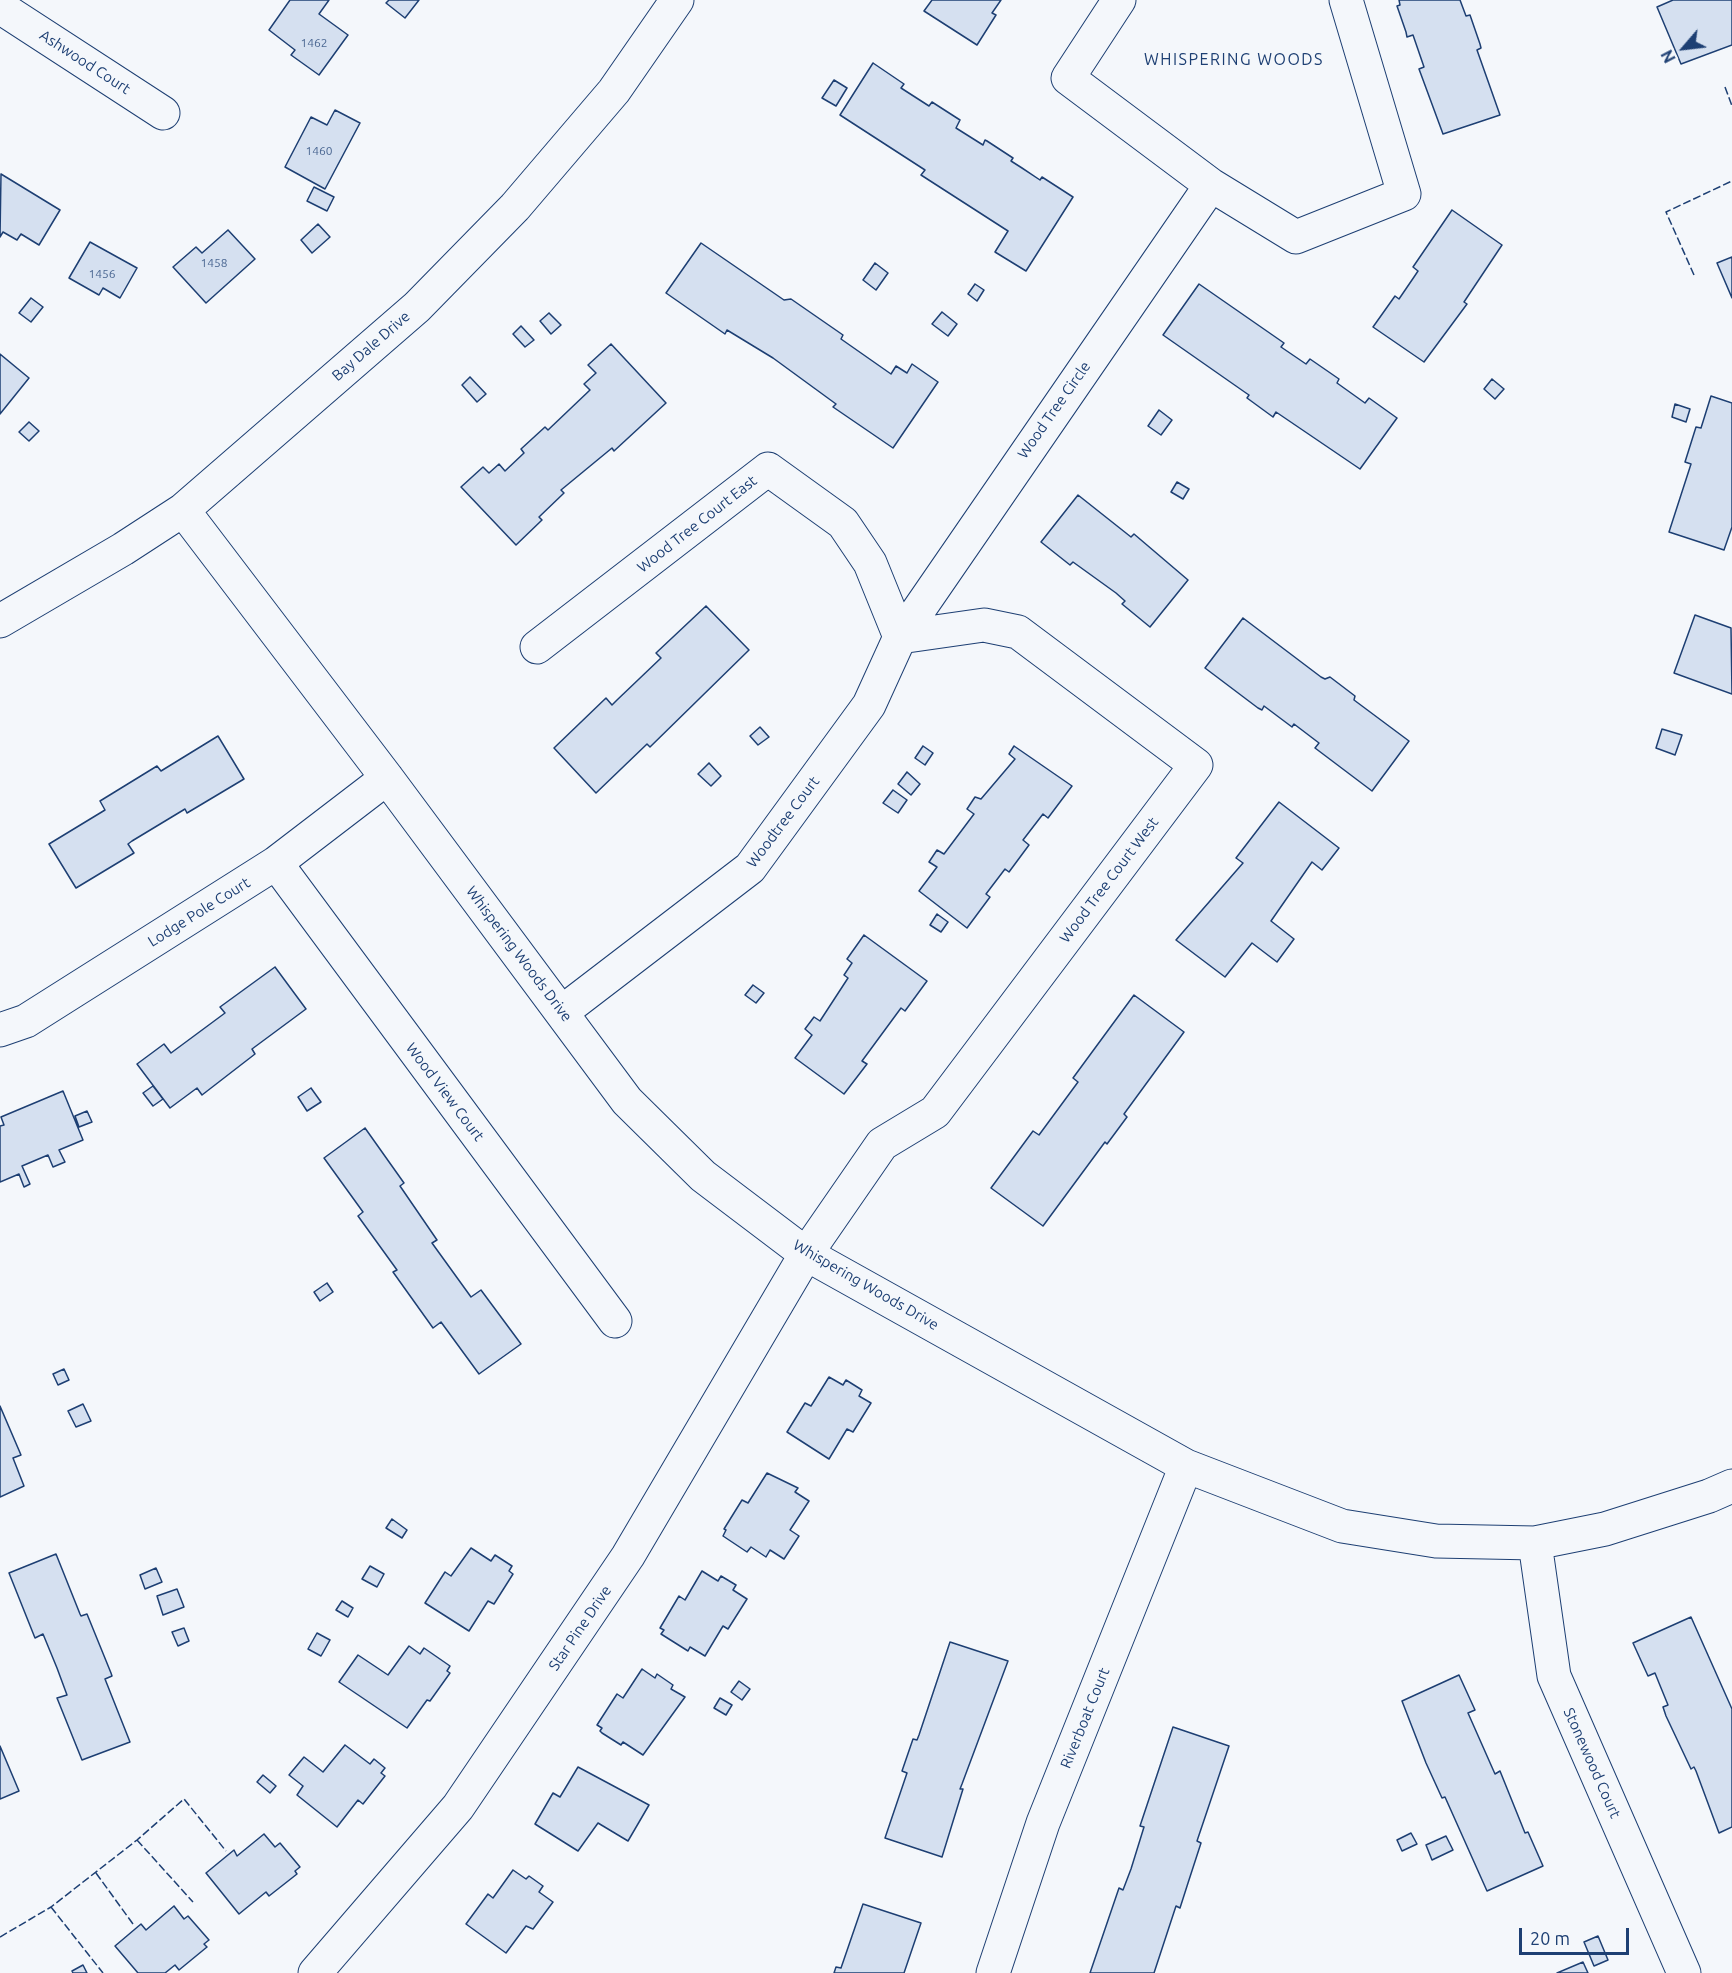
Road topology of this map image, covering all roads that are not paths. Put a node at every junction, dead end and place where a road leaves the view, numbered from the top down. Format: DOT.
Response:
graph roads {
  1 [pos="677,0"];
  2 [pos="1119,0"];
  3 [pos="1346,0"];
  4 [pos="6,11"];
  5 [pos="163,113"];
  6 [pos="1211,185"];
  7 [pos="183,510"];
  8 [pos="0,621"];
  9 [pos="900,637"];
  10 [pos="537,647"];
  11 [pos="387,777"];
  12 [pos="276,863"];
  13 [pos="562,1012"];
  14 [pos="0,1030"];
  15 [pos="806,1254"];
  16 [pos="615,1321"];
  17 [pos="1186,1466"];
  18 [pos="1732,1486"];
  19 [pos="1535,1543"];
  20 [pos="315,1973"];
  21 [pos="993,1973"];
  22 [pos="1684,1973"];
  1 -- 7 [label="street, Bay Dale Drive"];
  2 -- 6 [label="street"];
  3 -- 6 [label="street"];
  4 -- 5 [label="street, Ashwood Court"];
  6 -- 9 [label="street, Wood Tree Circle"];
  7 -- 8 [label="street, Bay Dale Drive"];
  7 -- 11 [label="street, Whispering Woods Drive"];
  9 -- 10 [label="street, Wood Tree Court East"];
  9 -- 13 [label="street, Woodtree Court"];
  9 -- 15 [label="street, Wood Tree Court West"];
  11 -- 12 [label="street, Lodge Pole Court"];
  11 -- 13 [label="street, Whispering Woods Drive"];
  12 -- 14 [label="street, Lodge Pole Court"];
  12 -- 16 [label="street, Wood View Court"];
  13 -- 15 [label="street, Whispering Woods Drive"];
  15 -- 17 [label="street, Whispering Woods Drive"];
  15 -- 20 [label="street, Star Pine Drive"];
  17 -- 19 [label="street, Whispering Woods Drive"];
  17 -- 21 [label="street, Riverboat Court"];
  18 -- 19 [label="street, Whispering Woods Drive"];
  19 -- 22 [label="street, Stonewood Court"];
}
